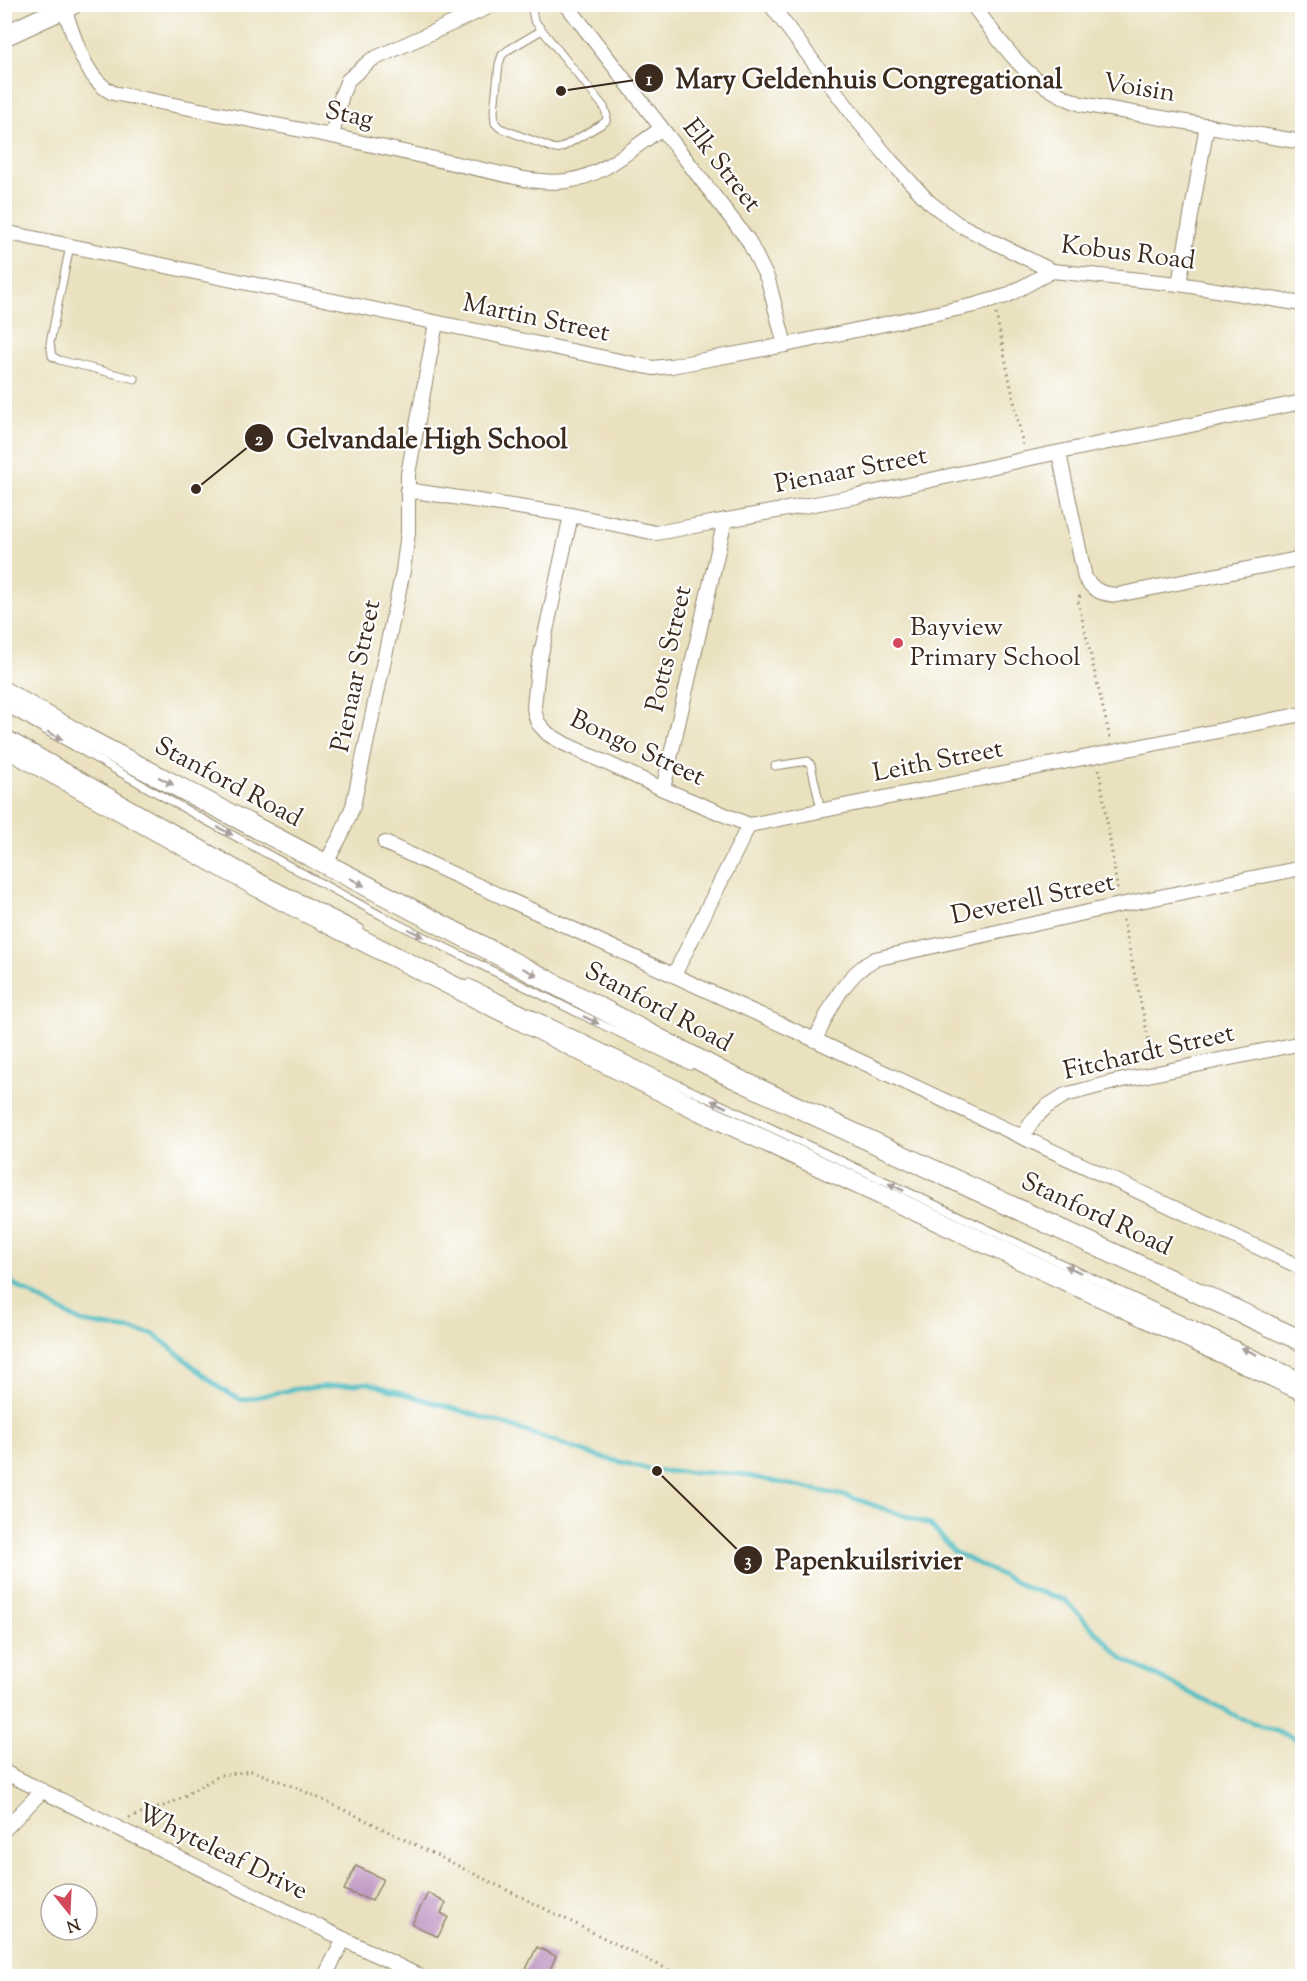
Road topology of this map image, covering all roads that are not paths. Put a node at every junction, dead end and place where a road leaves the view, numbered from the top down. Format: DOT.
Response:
graph roads {
  1 [pos="495,4"];
  2 [pos="531,4"];
  3 [pos="566,4"];
  4 [pos="770,4"];
  5 [pos="972,4"];
  6 [pos="69,7"];
  7 [pos="542,30"];
  8 [pos="4,36"];
  9 [pos="1207,125"];
  10 [pos="661,129"];
  11 [pos="332,136"];
  12 [pos="1302,142"];
  13 [pos="4,232"];
  14 [pos="70,246"];
  15 [pos="1052,271"];
  16 [pos="1179,284"];
  17 [pos="1302,304"];
  18 [pos="436,322"];
  19 [pos="785,345"];
  20 [pos="135,379"];
  21 [pos="1302,402"];
  22 [pos="1059,453"];
  23 [pos="407,490"];
  24 [pos="571,515"];
  25 [pos="724,520"];
  26 [pos="1302,558"];
  27 [pos="4,692"];
  28 [pos="4,707"];
  29 [pos="1302,714"];
  30 [pos="4,732"];
  31 [pos="4,746"];
  32 [pos="775,766"];
  33 [pos="663,789"];
  34 [pos="821,810"];
  35 [pos="749,825"];
  36 [pos="385,843"];
  37 [pos="325,865"];
  38 [pos="1302,868"];
  39 [pos="363,930"];
  40 [pos="674,975"];
  41 [pos="460,979"];
  42 [pos="814,1040"];
  43 [pos="1302,1043"];
  44 [pos="698,1070"];
  45 [pos="709,1074"];
  46 [pos="820,1127"];
  47 [pos="1022,1137"];
  48 [pos="985,1203"];
  49 [pos="1302,1268"];
  50 [pos="1176,1292"];
  51 [pos="1302,1341"];
  52 [pos="1302,1376"];
  53 [pos="1302,1390"];
  54 [pos="4,1772"];
  55 [pos="42,1791"];
  56 [pos="4,1830"];
  57 [pos="344,1939"];
  58 [pos="325,1977"];
  59 [pos="419,1977"];
  1 -- 11 [label="street"];
  2 -- 7 [label="lane"];
  3 -- 10 [label="street, Elk Street"];
  4 -- 15 [label="street, Kobus Road"];
  5 -- 9 [label="street, Voisin"];
  6 -- 8 [label="main road"];
  6 -- 11 [label="street, Stag"];
  7 -- 7 [label="lane"];
  9 -- 12 [label="street, Voisin"];
  9 -- 16 [label="street"];
  10 -- 11 [label="street, Stag"];
  10 -- 19 [label="street, Elk Street"];
  13 -- 14 [label="street, Martin Street"];
  14 -- 18 [label="street, Martin Street"];
  14 -- 20 [label="lane"];
  15 -- 16 [label="street, Kobus Road"];
  15 -- 19 [label="street, Martin Street"];
  16 -- 17 [label="street, Kobus Road"];
  18 -- 19 [label="street, Martin Street"];
  18 -- 23 [label="street, Pienaar Street"];
  21 -- 22 [label="street, Pienaar Street"];
  22 -- 25 [label="street, Pienaar Street"];
  22 -- 26 [label="street"];
  23 -- 24 [label="street, Pienaar Street"];
  23 -- 37 [label="street, Pienaar Street"];
  24 -- 25 [label="street, Pienaar Street"];
  24 -- 33 [label="street, Bongo Street"];
  25 -- 33 [label="street, Potts Street"];
  27 -- 37 [label="main road, Stanford Road, one-way"];
  28 -- 44 [label="lane, one-way"];
  29 -- 34 [label="street, Leith Street"];
  30 -- 39 [label="lane"];
  31 -- 53 [label="main road"];
  32 -- 34 [label="lane"];
  33 -- 35 [label="street, Bongo Street"];
  34 -- 35 [label="street, Leith Street"];
  35 -- 40 [label="street"];
  36 -- 40 [label="street, Stanford Road"];
  37 -- 51 [label="main road, Stanford Road, one-way"];
  38 -- 42 [label="street, Deverell Street"];
  40 -- 42 [label="street, Stanford Road"];
  52 -- 41 [label="lane, one-way"];
  42 -- 47 [label="street, Stanford Road"];
  43 -- 47 [label="street, Fitchardt Street"];
  45 -- 46 [label="lane"];
  47 -- 49 [label="street, Stanford Road"];
  48 -- 50 [label="lane"];
  54 -- 55 [label="street, Whyteleaf Drive"];
  55 -- 56 [label="street"];
  55 -- 57 [label="street, Whyteleaf Drive"];
  57 -- 58 [label="street"];
  57 -- 59 [label="street, Whyteleaf Drive"];
}
